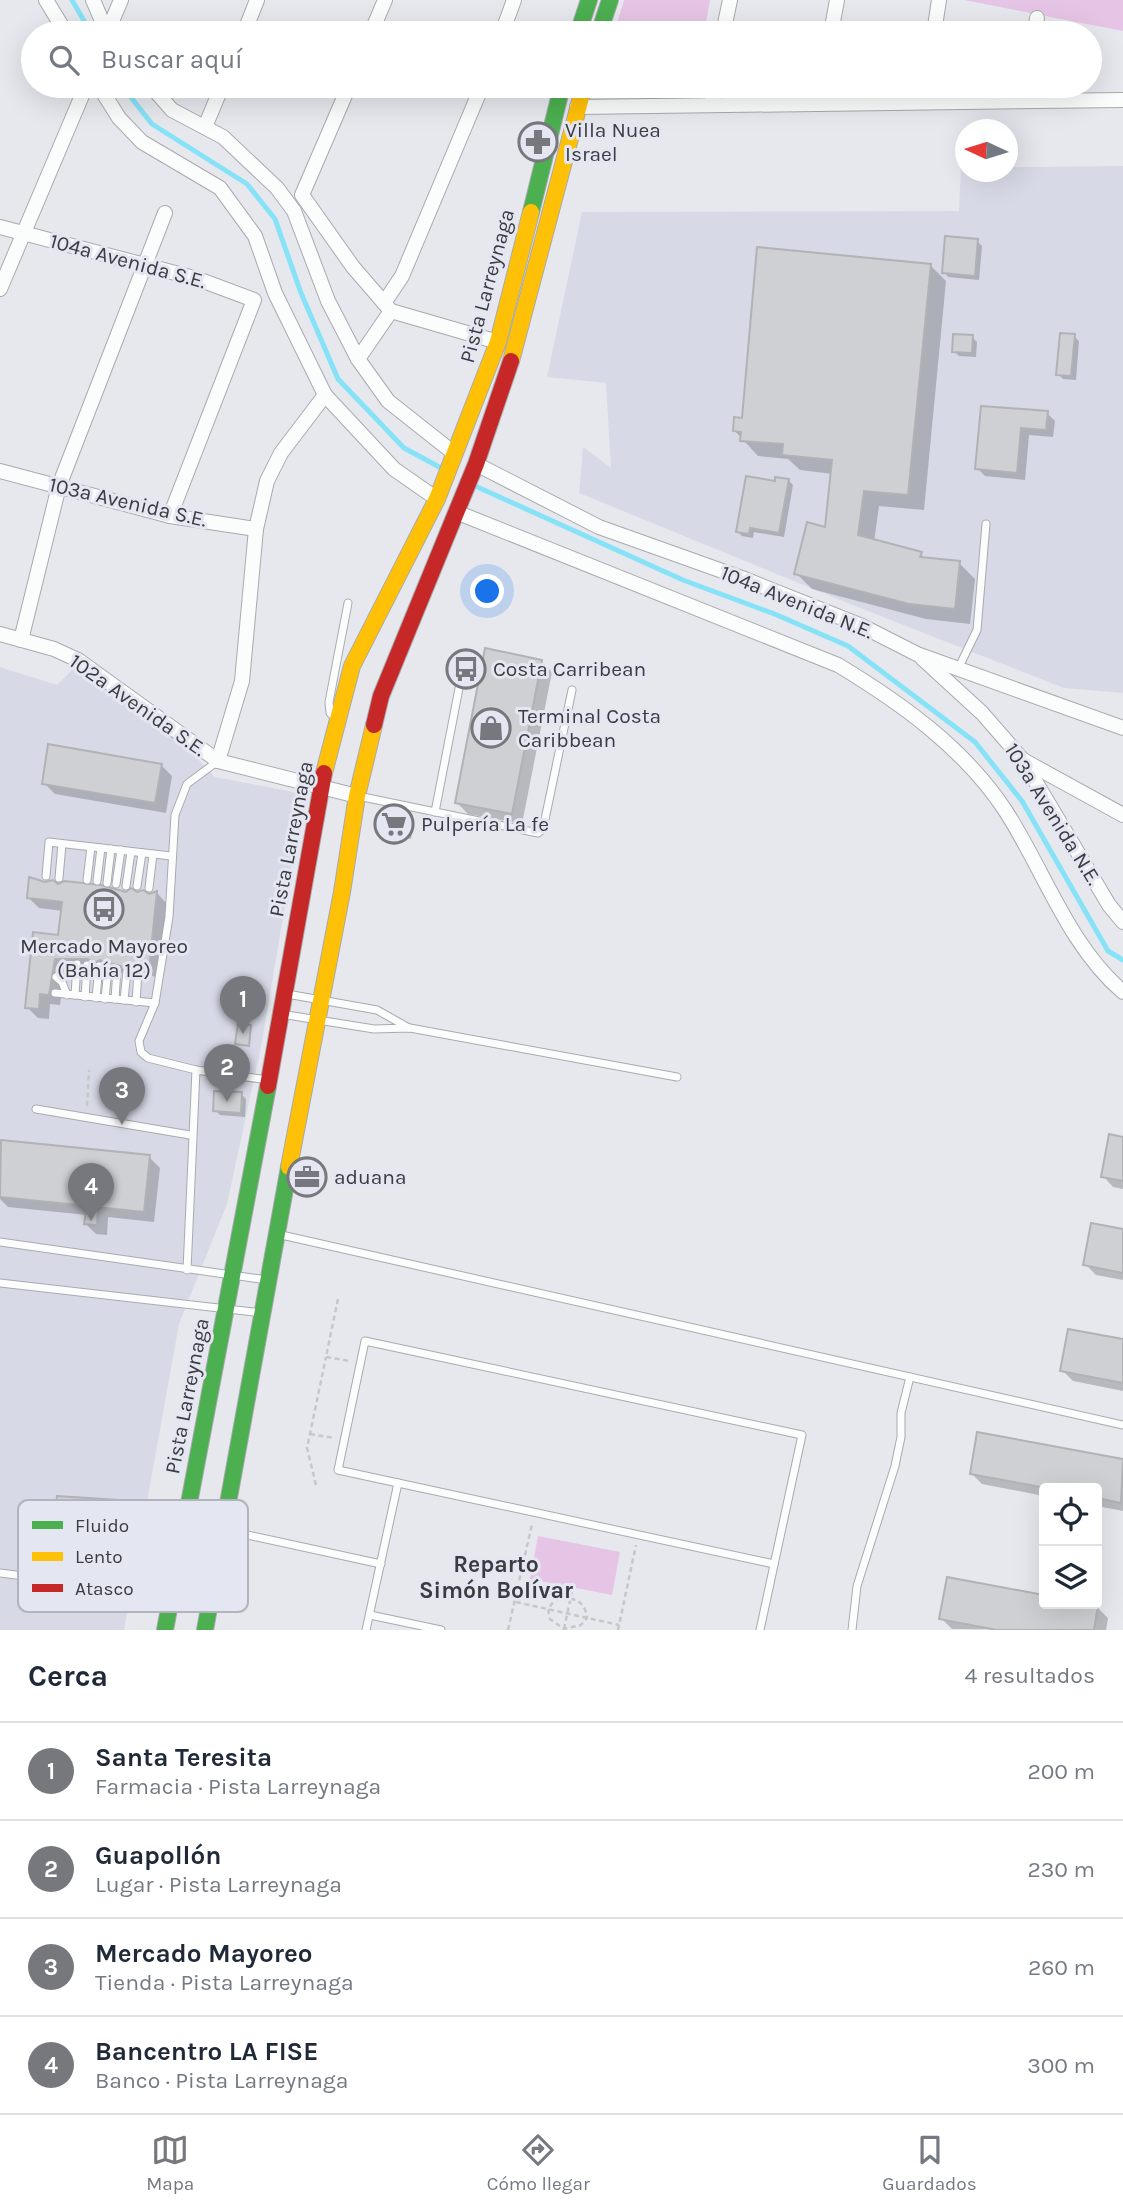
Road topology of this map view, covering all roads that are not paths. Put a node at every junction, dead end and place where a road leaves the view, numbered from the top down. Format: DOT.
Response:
graph roads {
  1 [pos="46,0"];
  2 [pos="93,0"];
  3 [pos="121,0"];
  4 [pos="257,0"];
  5 [pos="385,0"];
  6 [pos="514,0"];
  7 [pos="589,0"];
  8 [pos="610,0"];
  9 [pos="730,0"];
  10 [pos="837,0"];
  11 [pos="939,0"];
  12 [pos="59,21"];
  13 [pos="102,21"];
  14 [pos="112,21"];
  15 [pos="249,21"];
  16 [pos="376,21"];
  17 [pos="506,21"];
  18 [pos="582,21"];
  19 [pos="604,21"];
  20 [pos="726,21"];
  21 [pos="833,21"];
  22 [pos="936,21"];
  23 [pos="81,98"];
  24 [pos="106,98"];
  25 [pos="162,98"];
  26 [pos="217,98"];
  27 [pos="344,98"];
  28 [pos="477,98"];
  29 [pos="559,98"];
  30 [pos="581,98"];
  31 [pos="712,98"];
  32 [pos="820,98"];
  33 [pos="924,98"];
  34 [pos="1024,98"];
  35 [pos="1123,100"];
  36 [pos="1024,101"];
  37 [pos="820,102"];
  38 [pos="923,102"];
  39 [pos="712,103"];
  40 [pos="578,107"];
  41 [pos="205,127"];
  42 [pos="277,188"];
  43 [pos="302,195"];
  44 [pos="164,213"];
  45 [pos="0,228"];
  46 [pos="23,233"];
  47 [pos="144,265"];
  48 [pos="0,289"];
  49 [pos="387,307"];
  50 [pos="498,342"];
  51 [pos="358,359"];
  52 [pos="325,395"];
  53 [pos="454,456"];
  54 [pos="475,466"];
  55 [pos="0,471"];
  56 [pos="59,486"];
  57 [pos="438,496"];
  58 [pos="458,508"];
  59 [pos="170,516"];
  60 [pos="986,524"];
  61 [pos="256,529"];
  62 [pos="348,603"];
  63 [pos="0,634"];
  64 [pos="21,640"];
  65 [pos="917,654"];
  66 [pos="958,669"];
  67 [pos="461,678"];
  68 [pos="572,690"];
  69 [pos="338,718"];
  70 [pos="1123,728"];
  71 [pos="1022,759"];
  72 [pos="218,761"];
  73 [pos="321,785"];
  74 [pos="357,796"];
  75 [pos="435,812"];
  76 [pos="1123,815"];
  77 [pos="62,844"];
  78 [pos="91,847"];
  79 [pos="101,848"];
  80 [pos="111,849"];
  81 [pos="121,850"];
  82 [pos="131,852"];
  83 [pos="142,853"];
  84 [pos="153,854"];
  85 [pos="171,856"];
  86 [pos="46,876"];
  87 [pos="59,878"];
  88 [pos="88,880"];
  89 [pos="97,881"];
  90 [pos="107,883"];
  91 [pos="116,884"];
  92 [pos="126,886"];
  93 [pos="137,886"];
  94 [pos="149,888"];
  95 [pos="1123,922"];
  96 [pos="77,964"];
  97 [pos="87,965"];
  98 [pos="99,966"];
  99 [pos="127,971"];
  100 [pos="138,971"];
  101 [pos="56,977"];
  102 [pos="1123,992"];
  103 [pos="55,993"];
  104 [pos="284,993"];
  105 [pos="71,995"];
  106 [pos="85,997"];
  107 [pos="96,998"];
  108 [pos="106,999"];
  109 [pos="115,999"];
  110 [pos="320,999"];
  111 [pos="124,1000"];
  112 [pos="136,1002"];
  113 [pos="155,1003"];
  114 [pos="281,1014"];
  115 [pos="315,1020"];
  116 [pos="410,1028"];
  117 [pos="196,1070"];
  118 [pos="677,1077"];
  119 [pos="269,1080"];
  120 [pos="36,1110"];
  121 [pos="190,1135"];
  122 [pos="276,1234"];
  123 [pos="0,1242"];
  124 [pos="187,1270"];
  125 [pos="231,1276"];
  126 [pos="268,1280"];
  127 [pos="0,1283"];
  128 [pos="225,1309"];
  129 [pos="263,1313"];
  130 [pos="910,1377"];
  131 [pos="1123,1425"];
  132 [pos="398,1483"];
  133 [pos="187,1500"];
  134 [pos="230,1500"];
  135 [pos="248,1536"];
  136 [pos="381,1564"];
  137 [pos="774,1564"];
  138 [pos="0,1573"];
  139 [pos="18,1575"];
  140 [pos="168,1612"];
  141 [pos="209,1612"];
  142 [pos="370,1615"];
  143 [pos="165,1630"];
  144 [pos="205,1630"];
  145 [pos="366,1630"];
  146 [pos="441,1630"];
  147 [pos="760,1630"];
  148 [pos="852,1630"];
  1 -- 12 [label="street"];
  2 -- 13 [label="street"];
  3 -- 14 [label="street"];
  4 -- 15 [label="street"];
  5 -- 16 [label="street"];
  6 -- 17 [label="street"];
  7 -- 18 [label="main road"];
  8 -- 19 [label="main road"];
  9 -- 20 [label="street"];
  10 -- 21 [label="street"];
  11 -- 22 [label="street"];
  23 -- 46 [label="street"];
  24 -- 52 [label="street"];
  25 -- 41 [label="street"];
  26 -- 41 [label="street"];
  27 -- 43 [label="street"];
  28 -- 49 [label="street"];
  29 -- 50 [label="main road, Pista Larreynaga"];
  30 -- 40 [label="main road, Pista Larreynaga"];
  31 -- 39 [label="street"];
  32 -- 37 [label="street"];
  33 -- 38 [label="street"];
  34 -- 36 [label="street"];
  35 -- 36 [label="street"];
  36 -- 38 [label="street"];
  37 -- 38 [label="street"];
  37 -- 39 [label="street"];
  39 -- 40 [label="street"];
  40 -- 54 [label="main road, Pista Larreynaga"];
  41 -- 42 [label="street"];
  42 -- 43 [label="street"];
  42 -- 51 [label="street"];
  43 -- 49 [label="street"];
  44 -- 47 [label="street"];
  45 -- 46 [label="street, 104a Avenida S.E."];
  46 -- 47 [label="street, 104a Avenida S.E."];
  46 -- 48 [label="street"];
  47 -- 56 [label="street"];
  47 -- 59 [label="street, 104a Avenida S.E."];
  49 -- 50 [label="street"];
  49 -- 51 [label="street"];
  50 -- 53 [label="main road, Pista Larreynaga"];
  51 -- 53 [label="street"];
  52 -- 57 [label="street"];
  52 -- 61 [label="street"];
  53 -- 57 [label="main road, Pista Larreynaga"];
  54 -- 58 [label="main road, Pista Larreynaga"];
  54 -- 65 [label="street, 104a Avenida N.E."];
  55 -- 56 [label="street, 103a Avenida S.E."];
  56 -- 59 [label="street, 103a Avenida S.E."];
  56 -- 64 [label="street"];
  57 -- 69 [label="main road, Pista Larreynaga"];
  58 -- 74 [label="main road, Pista Larreynaga"];
  58 -- 102 [label="street"];
  59 -- 61 [label="street, 103a Avenida S.E."];
  60 -- 66 [label="lane"];
  61 -- 72 [label="street"];
  62 -- 69 [label="lane"];
  63 -- 64 [label="street, 102a Avenida S.E."];
  64 -- 72 [label="street, 102a Avenida S.E."];
  65 -- 66 [label="street, 104a Avenida N.E."];
  65 -- 71 [label="street, 103a Avenida N.E."];
  66 -- 70 [label="street, 104a Avenida N.E."];
  67 -- 75 [label="lane"];
  68 -- 75 [label="lane"];
  69 -- 73 [label="main road, Pista Larreynaga"];
  71 -- 76 [label="street"];
  71 -- 95 [label="street, 103a Avenida N.E."];
  72 -- 73 [label="street, 102a Avenida S.E."];
  72 -- 85 [label="lane"];
  73 -- 74 [label="street, 102a Avenida S.E."];
  73 -- 104 [label="main road, Pista Larreynaga"];
  74 -- 75 [label="lane"];
  74 -- 110 [label="main road, Pista Larreynaga"];
  77 -- 78 [label="lane"];
  77 -- 86 [label="lane"];
  77 -- 87 [label="lane"];
  78 -- 79 [label="lane"];
  78 -- 88 [label="lane"];
  79 -- 80 [label="lane"];
  79 -- 89 [label="lane"];
  80 -- 81 [label="lane"];
  80 -- 90 [label="lane"];
  81 -- 82 [label="lane"];
  81 -- 91 [label="lane"];
  82 -- 83 [label="lane"];
  82 -- 92 [label="lane"];
  83 -- 84 [label="lane"];
  83 -- 93 [label="lane"];
  84 -- 85 [label="lane"];
  84 -- 94 [label="lane"];
  85 -- 113 [label="lane"];
  96 -- 105 [label="lane"];
  97 -- 106 [label="lane"];
  98 -- 107 [label="lane"];
  99 -- 111 [label="lane"];
  100 -- 112 [label="lane"];
  101 -- 105 [label="lane"];
  103 -- 105 [label="lane"];
  104 -- 110 [label="lane"];
  104 -- 114 [label="main road, Pista Larreynaga"];
  105 -- 106 [label="lane"];
  106 -- 107 [label="lane"];
  107 -- 108 [label="lane"];
  108 -- 109 [label="lane"];
  108 -- 109 [label="lane"];
  109 -- 111 [label="lane"];
  110 -- 115 [label="main road, Pista Larreynaga"];
  110 -- 116 [label="lane"];
  111 -- 112 [label="lane"];
  112 -- 113 [label="lane"];
  113 -- 117 [label="lane"];
  114 -- 115 [label="lane"];
  114 -- 119 [label="main road, Pista Larreynaga"];
  115 -- 116 [label="lane"];
  115 -- 122 [label="main road, Pista Larreynaga"];
  116 -- 118 [label="lane"];
  117 -- 119 [label="lane"];
  117 -- 121 [label="lane"];
  119 -- 125 [label="main road, Pista Larreynaga"];
  120 -- 121 [label="lane"];
  121 -- 124 [label="lane"];
  122 -- 126 [label="main road, Pista Larreynaga"];
  122 -- 130 [label="lane"];
  123 -- 124 [label="lane"];
  124 -- 125 [label="lane"];
  125 -- 126 [label="lane"];
  125 -- 128 [label="main road, Pista Larreynaga"];
  126 -- 129 [label="main road, Pista Larreynaga"];
  127 -- 128 [label="lane"];
  128 -- 129 [label="lane"];
  128 -- 133 [label="main road, Pista Larreynaga"];
  129 -- 134 [label="main road, Pista Larreynaga"];
  130 -- 131 [label="lane"];
  130 -- 148 [label="lane"];
  132 -- 136 [label="lane"];
  132 -- 137 [label="lane"];
  132 -- 137 [label="lane"];
  135 -- 136 [label="lane"];
  136 -- 142 [label="lane"];
  137 -- 147 [label="lane"];
  138 -- 139 [label="lane"];
  140 -- 143 [label="main road, Pista Larreynaga"];
  141 -- 144 [label="main road, Pista Larreynaga"];
  142 -- 145 [label="lane"];
  142 -- 146 [label="lane"];
}
